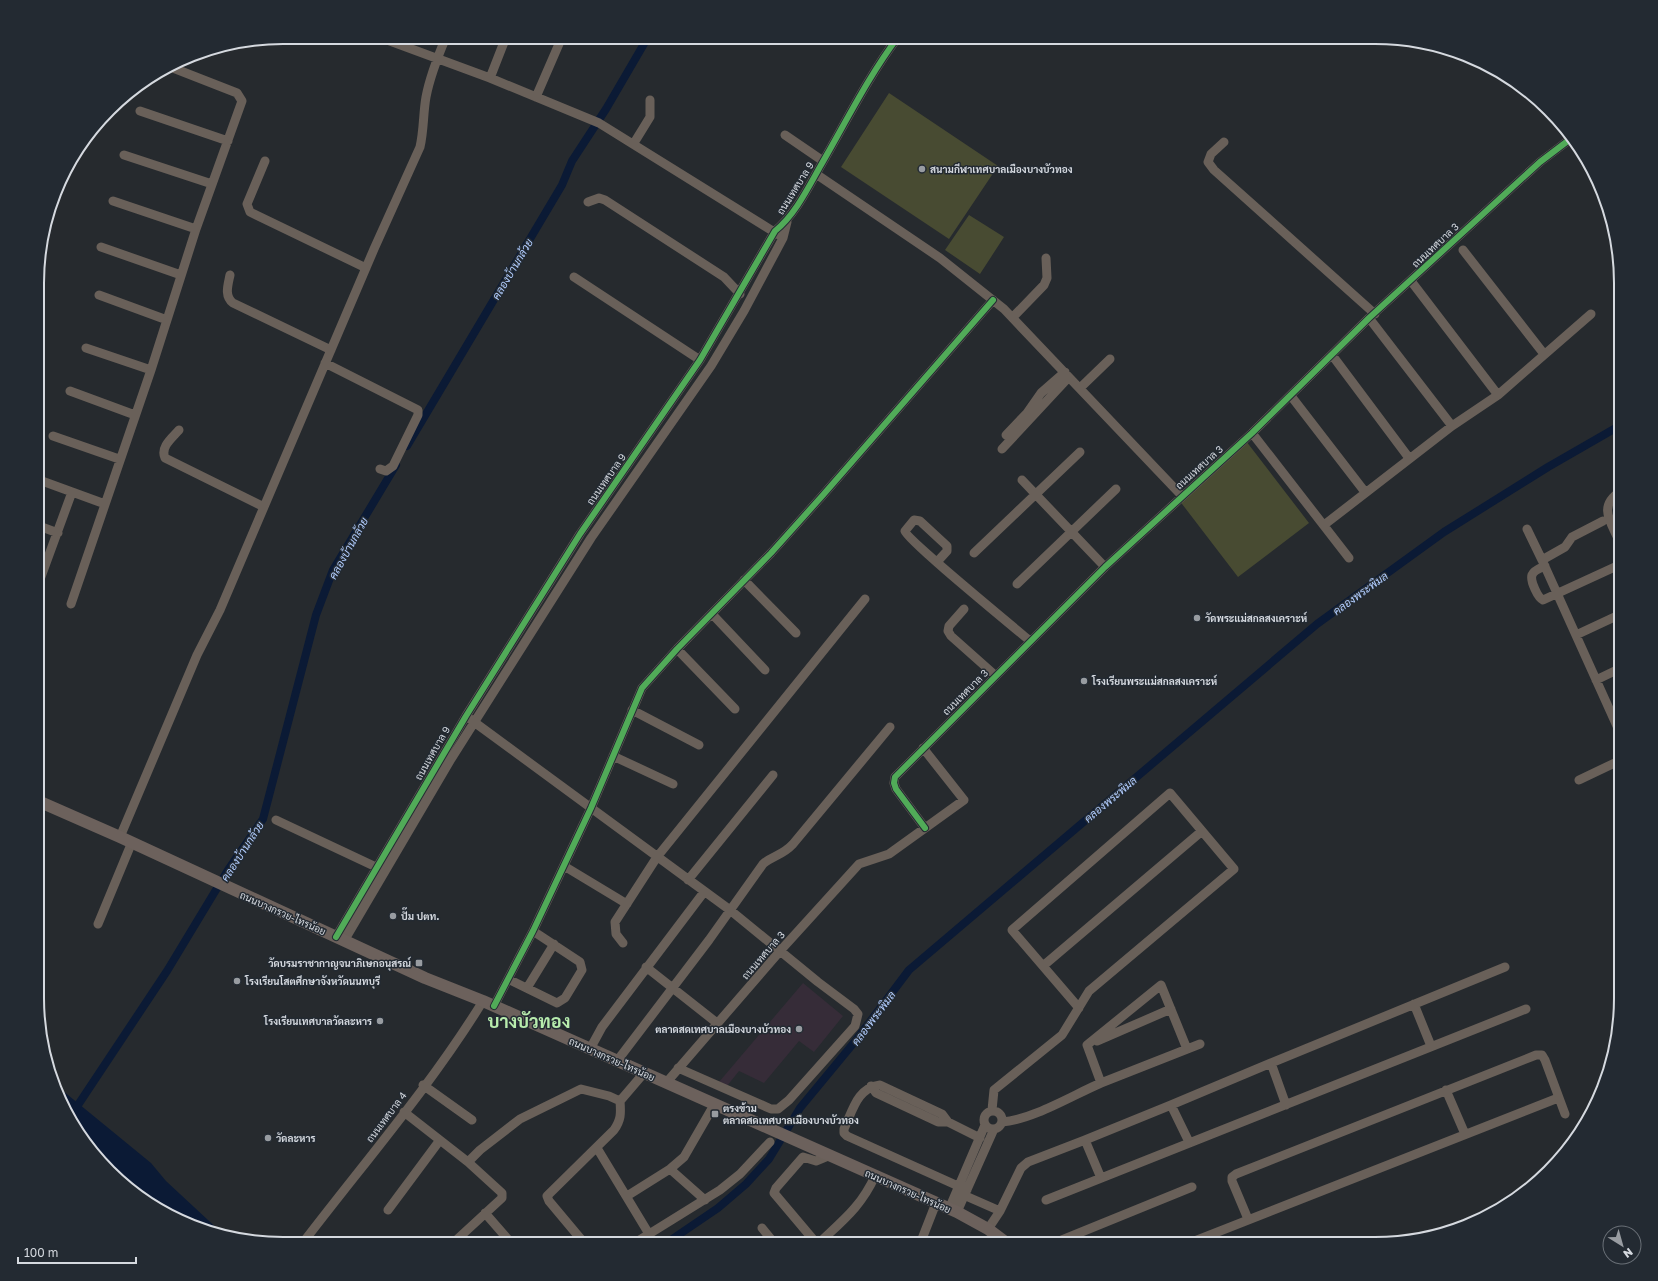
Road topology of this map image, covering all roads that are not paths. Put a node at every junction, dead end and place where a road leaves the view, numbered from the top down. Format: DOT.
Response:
graph roads {
  1 [pos="398,44"];
  2 [pos="443,44"];
  3 [pos="503,44"];
  4 [pos="559,44"];
  5 [pos="893,44"];
  6 [pos="437,59"];
  7 [pos="176,69"];
  8 [pos="490,78"];
  9 [pos="536,97"];
  10 [pos="650,100"];
  11 [pos="140,111"];
  12 [pos="785,135"];
  13 [pos="228,141"];
  14 [pos="1568,141"];
  15 [pos="1224,142"];
  16 [pos="634,143"];
  17 [pos="124,156"];
  18 [pos="265,161"];
  19 [pos="823,162"];
  20 [pos="816,174"];
  21 [pos="212,184"];
  22 [pos="113,201"];
  23 [pos="588,202"];
  24 [pos="787,222"];
  25 [pos="196,229"];
  26 [pos="775,232"];
  27 [pos="783,238"];
  28 [pos="101,247"];
  29 [pos="1463,250"];
  30 [pos="1046,258"];
  31 [pos="366,268"];
  32 [pos="181,275"];
  33 [pos="230,275"];
  34 [pos="574,277"];
  35 [pos="1411,280"];
  36 [pos="740,294"];
  37 [pos="99,296"];
  38 [pos="993,300"];
  39 [pos="1591,314"];
  40 [pos="1372,316"];
  41 [pos="1013,317"];
  42 [pos="167,320"];
  43 [pos="86,348"];
  44 [pos="331,350"];
  45 [pos="1544,354"];
  46 [pos="1332,355"];
  47 [pos="1110,359"];
  48 [pos="700,360"];
  49 [pos="325,363"];
  50 [pos="151,370"];
  51 [pos="1067,374"];
  52 [pos="1080,388"];
  53 [pos="70,391"];
  54 [pos="1498,395"];
  55 [pos="1291,396"];
  56 [pos="135,415"];
  57 [pos="1452,426"];
  58 [pos="179,430"];
  59 [pos="1252,433"];
  60 [pos="1006,435"];
  61 [pos="53,436"];
  62 [pos="1002,449"];
  63 [pos="1080,452"];
  64 [pos="1409,458"];
  65 [pos="119,459"];
  66 [pos="380,469"];
  67 [pos="1022,480"];
  68 [pos="44,482"];
  69 [pos="1116,489"];
  70 [pos="72,492"];
  71 [pos="1365,492"];
  72 [pos="1035,494"];
  73 [pos="1614,495"];
  74 [pos="1182,496"];
  75 [pos="105,504"];
  76 [pos="264,507"];
  77 [pos="1603,521"];
  78 [pos="1324,525"];
  79 [pos="1614,527"];
  80 [pos="44,528"];
  81 [pos="1527,529"];
  82 [pos="1071,530"];
  83 [pos="58,532"];
  84 [pos="974,553"];
  85 [pos="1349,558"];
  86 [pos="937,562"];
  87 [pos="1543,563"];
  88 [pos="44,565"];
  89 [pos="1105,567"];
  90 [pos="1614,568"];
  91 [pos="744,580"];
  92 [pos="1017,584"];
  93 [pos="1558,594"];
  94 [pos="865,599"];
  95 [pos="71,604"];
  96 [pos="964,609"];
  97 [pos="712,614"];
  98 [pos="1614,617"];
  99 [pos="796,633"];
  100 [pos="1576,635"];
  101 [pos="1030,641"];
  102 [pos="677,648"];
  103 [pos="765,670"];
  104 [pos="1614,671"];
  105 [pos="996,676"];
  106 [pos="1596,680"];
  107 [pos="735,709"];
  108 [pos="632,710"];
  109 [pos="1614,714"];
  110 [pos="466,716"];
  111 [pos="475,722"];
  112 [pos="890,727"];
  113 [pos="699,745"];
  114 [pos="923,748"];
  115 [pos="614,756"];
  116 [pos="1614,763"];
  117 [pos="773,775"];
  118 [pos="1578,780"];
  119 [pos="673,784"];
  120 [pos="44,804"];
  121 [pos="591,808"];
  122 [pos="276,820"];
  123 [pos="925,828"];
  124 [pos="1202,831"];
  125 [pos="120,837"];
  126 [pos="132,842"];
  127 [pos="656,857"];
  128 [pos="564,866"];
  129 [pos="376,867"];
  130 [pos="688,880"];
  131 [pos="704,892"];
  132 [pos="627,904"];
  133 [pos="730,910"];
  134 [pos="98,924"];
  135 [pos="533,931"];
  136 [pos="340,939"];
  137 [pos="622,943"];
  138 [pos="554,944"];
  139 [pos="780,951"];
  140 [pos="1043,966"];
  141 [pos="646,967"];
  142 [pos="1505,967"];
  143 [pos="508,979"];
  144 [pos="527,988"];
  145 [pos="671,988"];
  146 [pos="483,1001"];
  147 [pos="1414,1004"];
  148 [pos="494,1006"];
  149 [pos="1079,1008"];
  150 [pos="1171,1009"];
  151 [pos="1526,1009"];
  152 [pos="717,1023"];
  153 [pos="1200,1044"];
  154 [pos="1086,1045"];
  155 [pos="1431,1046"];
  156 [pos="590,1049"];
  157 [pos="1187,1049"];
  158 [pos="617,1061"];
  159 [pos="1271,1062"];
  160 [pos="678,1068"];
  161 [pos="644,1073"];
  162 [pos="666,1083"];
  163 [pos="1101,1083"];
  164 [pos="423,1086"];
  165 [pos="1446,1090"];
  166 [pos="1558,1098"];
  167 [pos="620,1101"];
  168 [pos="714,1105"];
  169 [pos="1171,1105"];
  170 [pos="1286,1105"];
  171 [pos="992,1110"];
  172 [pos="404,1112"];
  173 [pos="1565,1114"];
  174 [pos="472,1120"];
  175 [pos="1002,1122"];
  176 [pos="989,1127"];
  177 [pos="1465,1134"];
  178 [pos="980,1138"];
  179 [pos="440,1140"];
  180 [pos="1085,1140"];
  181 [pos="770,1142"];
  182 [pos="1189,1142"];
  183 [pos="597,1148"];
  184 [pos="828,1156"];
  185 [pos="468,1162"];
  186 [pos="670,1169"];
  187 [pos="875,1176"];
  188 [pos="1101,1178"];
  189 [pos="1192,1186"];
  190 [pos="961,1191"];
  191 [pos="626,1196"];
  192 [pos="705,1200"];
  193 [pos="1046,1200"];
  194 [pos="936,1203"];
  195 [pos="388,1210"];
  196 [pos="953,1210"];
  197 [pos="1000,1211"];
  198 [pos="485,1213"];
  199 [pos="1248,1219"];
  200 [pos="762,1228"];
  201 [pos="988,1229"];
  202 [pos="649,1234"];
  203 [pos="307,1237"];
  204 [pos="459,1237"];
  205 [pos="506,1237"];
  206 [pos="579,1237"];
  207 [pos="644,1237"];
  208 [pos="769,1237"];
  209 [pos="811,1237"];
  210 [pos="824,1237"];
  211 [pos="923,1237"];
  212 [pos="999,1237"];
  213 [pos="1069,1237"];
  214 [pos="1204,1237"];
  1 -- 6 [label="street"];
  2 -- 6 [label="street"];
  3 -- 8 [label="street"];
  4 -- 9 [label="street"];
  5 -- 19 [label="street, ถนนเทศบาล 9"];
  6 -- 8 [label="street"];
  6 -- 31 [label="street"];
  7 -- 13 [label="street"];
  8 -- 9 [label="street"];
  9 -- 16 [label="street"];
  10 -- 16 [label="street"];
  11 -- 13 [label="street"];
  12 -- 19 [label="street"];
  13 -- 21 [label="street"];
  14 -- 35 [label="street, ถนนเทศบาล 3"];
  15 -- 40 [label="street"];
  16 -- 26 [label="street"];
  17 -- 21 [label="street"];
  18 -- 31 [label="street"];
  19 -- 20 [label="street, ถนนเทศบาล 9"];
  20 -- 24 [label="street, ถนนเทศบาล 9"];
  20 -- 38 [label="street"];
  21 -- 25 [label="street"];
  22 -- 25 [label="street"];
  23 -- 36 [label="street"];
  24 -- 26 [label="street, ถนนเทศบาล 9"];
  24 -- 27 [label="street, ถนนเทศบาล 9"];
  25 -- 32 [label="street"];
  26 -- 27 [label="street"];
  26 -- 36 [label="street, ถนนเทศบาล 9"];
  27 -- 111 [label="street, ถนนเทศบาล 9"];
  28 -- 32 [label="street"];
  29 -- 45 [label="street"];
  30 -- 41 [label="street"];
  31 -- 44 [label="street"];
  32 -- 42 [label="street"];
  33 -- 44 [label="street"];
  34 -- 48 [label="street"];
  35 -- 40 [label="street, ถนนเทศบาล 3"];
  35 -- 54 [label="street"];
  36 -- 48 [label="street, ถนนเทศบาล 9"];
  37 -- 42 [label="street"];
  38 -- 41 [label="street"];
  38 -- 91 [label="street"];
  39 -- 45 [label="street"];
  40 -- 46 [label="street, ถนนเทศบาล 3"];
  40 -- 57 [label="street"];
  41 -- 51 [label="street"];
  42 -- 50 [label="street"];
  43 -- 50 [label="street"];
  44 -- 49 [label="street"];
  45 -- 54 [label="street"];
  46 -- 55 [label="street, ถนนเทศบาล 3"];
  46 -- 64 [label="street"];
  47 -- 52 [label="street"];
  48 -- 110 [label="street, ถนนเทศบาล 9"];
  49 -- 66 [label="street"];
  49 -- 76 [label="street"];
  50 -- 56 [label="street"];
  51 -- 52 [label="street"];
  51 -- 60 [label="street"];
  51 -- 62 [label="street"];
  52 -- 74 [label="street"];
  53 -- 56 [label="street"];
  54 -- 57 [label="street"];
  55 -- 59 [label="street, ถนนเทศบาล 3"];
  55 -- 71 [label="street"];
  56 -- 65 [label="street"];
  57 -- 64 [label="street"];
  58 -- 76 [label="street"];
  59 -- 74 [label="street, ถนนเทศบาล 3"];
  59 -- 78 [label="street"];
  61 -- 65 [label="street"];
  63 -- 72 [label="street"];
  64 -- 71 [label="street"];
  65 -- 75 [label="street"];
  67 -- 72 [label="street"];
  68 -- 70 [label="street"];
  69 -- 82 [label="street"];
  70 -- 75 [label="street"];
  70 -- 83 [label="street"];
  71 -- 78 [label="street"];
  72 -- 82 [label="street"];
  72 -- 84 [label="street"];
  73 -- 79 [label="street"];
  74 -- 89 [label="street, ถนนเทศบาล 3"];
  75 -- 95 [label="street"];
  76 -- 125 [label="street"];
  77 -- 87 [label="street"];
  78 -- 85 [label="street"];
  80 -- 83 [label="street"];
  81 -- 87 [label="street"];
  82 -- 89 [label="street"];
  82 -- 92 [label="street"];
  83 -- 88 [label="street"];
  86 -- 86 [label="street"];
  86 -- 101 [label="street"];
  87 -- 93 [label="street"];
  87 -- 93 [label="street"];
  89 -- 101 [label="street, ถนนเทศบาล 3"];
  90 -- 93 [label="street"];
  91 -- 97 [label="street"];
  91 -- 99 [label="street"];
  93 -- 100 [label="street"];
  94 -- 127 [label="street"];
  96 -- 105 [label="street"];
  97 -- 102 [label="street"];
  97 -- 103 [label="street"];
  98 -- 100 [label="street"];
  100 -- 106 [label="street"];
  101 -- 105 [label="street, ถนนเทศบาล 3"];
  102 -- 107 [label="street"];
  102 -- 108 [label="street"];
  104 -- 106 [label="street"];
  105 -- 114 [label="street, ถนนเทศบาล 3"];
  106 -- 109 [label="street"];
  108 -- 113 [label="street"];
  108 -- 115 [label="street"];
  110 -- 111 [label="street"];
  110 -- 129 [label="street, ถนนเทศบาล 9"];
  111 -- 121 [label="street"];
  111 -- 136 [label="street, ถนนเทศบาล 9"];
  112 -- 133 [label="street"];
  114 -- 123 [label="street, ถนนเทศบาล 3"];
  114 -- 123 [label="street, ถนนเทศบาล 3"];
  115 -- 119 [label="street"];
  115 -- 121 [label="street"];
  116 -- 118 [label="street"];
  117 -- 130 [label="street"];
  120 -- 125 [label="main road, ถนนบางกรวย-ไทรน้อย"];
  121 -- 127 [label="street"];
  121 -- 128 [label="street"];
  122 -- 129 [label="street"];
  123 -- 139 [label="street, ถนนเทศบาล 3"];
  124 -- 140 [label="street"];
  124 -- 140 [label="street"];
  124 -- 149 [label="street"];
  125 -- 126 [label="main road, ถนนบางกรวย-ไทรน้อย"];
  126 -- 134 [label="street"];
  126 -- 136 [label="main road, ถนนบางกรวย-ไทรน้อย"];
  127 -- 130 [label="street"];
  127 -- 132 [label="street"];
  128 -- 132 [label="street"];
  128 -- 135 [label="street"];
  129 -- 136 [label="street, ถนนเทศบาล 9"];
  130 -- 131 [label="street"];
  131 -- 133 [label="street"];
  131 -- 141 [label="street"];
  132 -- 137 [label="street"];
  133 -- 139 [label="street"];
  133 -- 145 [label="street"];
  135 -- 138 [label="street"];
  135 -- 143 [label="street"];
  136 -- 146 [label="main road, ถนนบางกรวย-ไทรน้อย"];
  138 -- 144 [label="street"];
  138 -- 144 [label="street"];
  139 -- 152 [label="street, ถนนเทศบาล 3"];
  139 -- 160 [label="street"];
  140 -- 149 [label="street"];
  141 -- 145 [label="street"];
  141 -- 156 [label="street"];
  142 -- 147 [label="street"];
  143 -- 144 [label="street"];
  143 -- 148 [label="street"];
  145 -- 152 [label="street"];
  145 -- 158 [label="street"];
  146 -- 148 [label="main road, ถนนบางกรวย-ไทรน้อย"];
  146 -- 164 [label="street, ถนนเทศบาล 4"];
  147 -- 155 [label="street"];
  147 -- 159 [label="street"];
  148 -- 156 [label="main road, ถนนบางกรวย-ไทรน้อย"];
  149 -- 171 [label="street"];
  150 -- 154 [label="street"];
  150 -- 154 [label="street"];
  150 -- 157 [label="street"];
  151 -- 155 [label="street"];
  152 -- 160 [label="street, ถนนเทศบาล 3"];
  153 -- 157 [label="street"];
  154 -- 163 [label="street"];
  155 -- 170 [label="street"];
  156 -- 158 [label="main road, ถนนบางกรวย-ไทรน้อย"];
  157 -- 163 [label="street"];
  158 -- 161 [label="main road, ถนนบางกรวย-ไทรน้อย"];
  159 -- 169 [label="street"];
  159 -- 170 [label="street"];
  160 -- 162 [label="street, ถนนเทศบาล 3"];
  161 -- 162 [label="main road, ถนนบางกรวย-ไทรน้อย"];
  161 -- 167 [label="street"];
  162 -- 168 [label="main road, ถนนบางกรวย-ไทรน้อย"];
  163 -- 175 [label="street"];
  164 -- 172 [label="street, ถนนเทศบาล 4"];
  164 -- 174 [label="street"];
  165 -- 166 [label="street"];
  165 -- 177 [label="street"];
  165 -- 199 [label="street"];
  166 -- 173 [label="street"];
  166 -- 177 [label="street"];
  167 -- 183 [label="street"];
  167 -- 185 [label="street"];
  168 -- 184 [label="main road, ถนนบางกรวย-ไทรน้อย"];
  168 -- 186 [label="street"];
  169 -- 180 [label="street"];
  169 -- 182 [label="street"];
  170 -- 182 [label="street"];
  171 -- 175 [label="street"];
  171 -- 176 [label="street"];
  172 -- 179 [label="street"];
  172 -- 203 [label="street, ถนนเทศบาล 4"];
  175 -- 176 [label="street"];
  176 -- 178 [label="street"];
  176 -- 190 [label="street"];
  177 -- 199 [label="street"];
  178 -- 190 [label="street"];
  178 -- 190 [label="street"];
  179 -- 185 [label="street"];
  179 -- 195 [label="street"];
  180 -- 188 [label="street"];
  180 -- 197 [label="street"];
  181 -- 192 [label="street"];
  182 -- 188 [label="street"];
  183 -- 191 [label="street"];
  183 -- 206 [label="street"];
  184 -- 187 [label="main road, ถนนบางกรวย-ไทรน้อย"];
  184 -- 209 [label="street"];
  185 -- 198 [label="street"];
  186 -- 191 [label="street"];
  186 -- 192 [label="street"];
  187 -- 194 [label="main road, ถนนบางกรวย-ไทรน้อย"];
  187 -- 210 [label="street"];
  188 -- 193 [label="street"];
  189 -- 213 [label="street"];
  190 -- 196 [label="street"];
  190 -- 197 [label="street"];
  191 -- 202 [label="street"];
  192 -- 202 [label="street"];
  194 -- 196 [label="main road, ถนนบางกรวย-ไทรน้อย"];
  194 -- 211 [label="street"];
  196 -- 201 [label="main road, ถนนบางกรวย-ไทรน้อย"];
  197 -- 201 [label="street"];
  198 -- 204 [label="street"];
  198 -- 205 [label="street"];
  199 -- 214 [label="street"];
  200 -- 208 [label="street"];
  201 -- 212 [label="main road, ถนนบางกรวย-ไทรน้อย"];
  202 -- 207 [label="street"];
}
